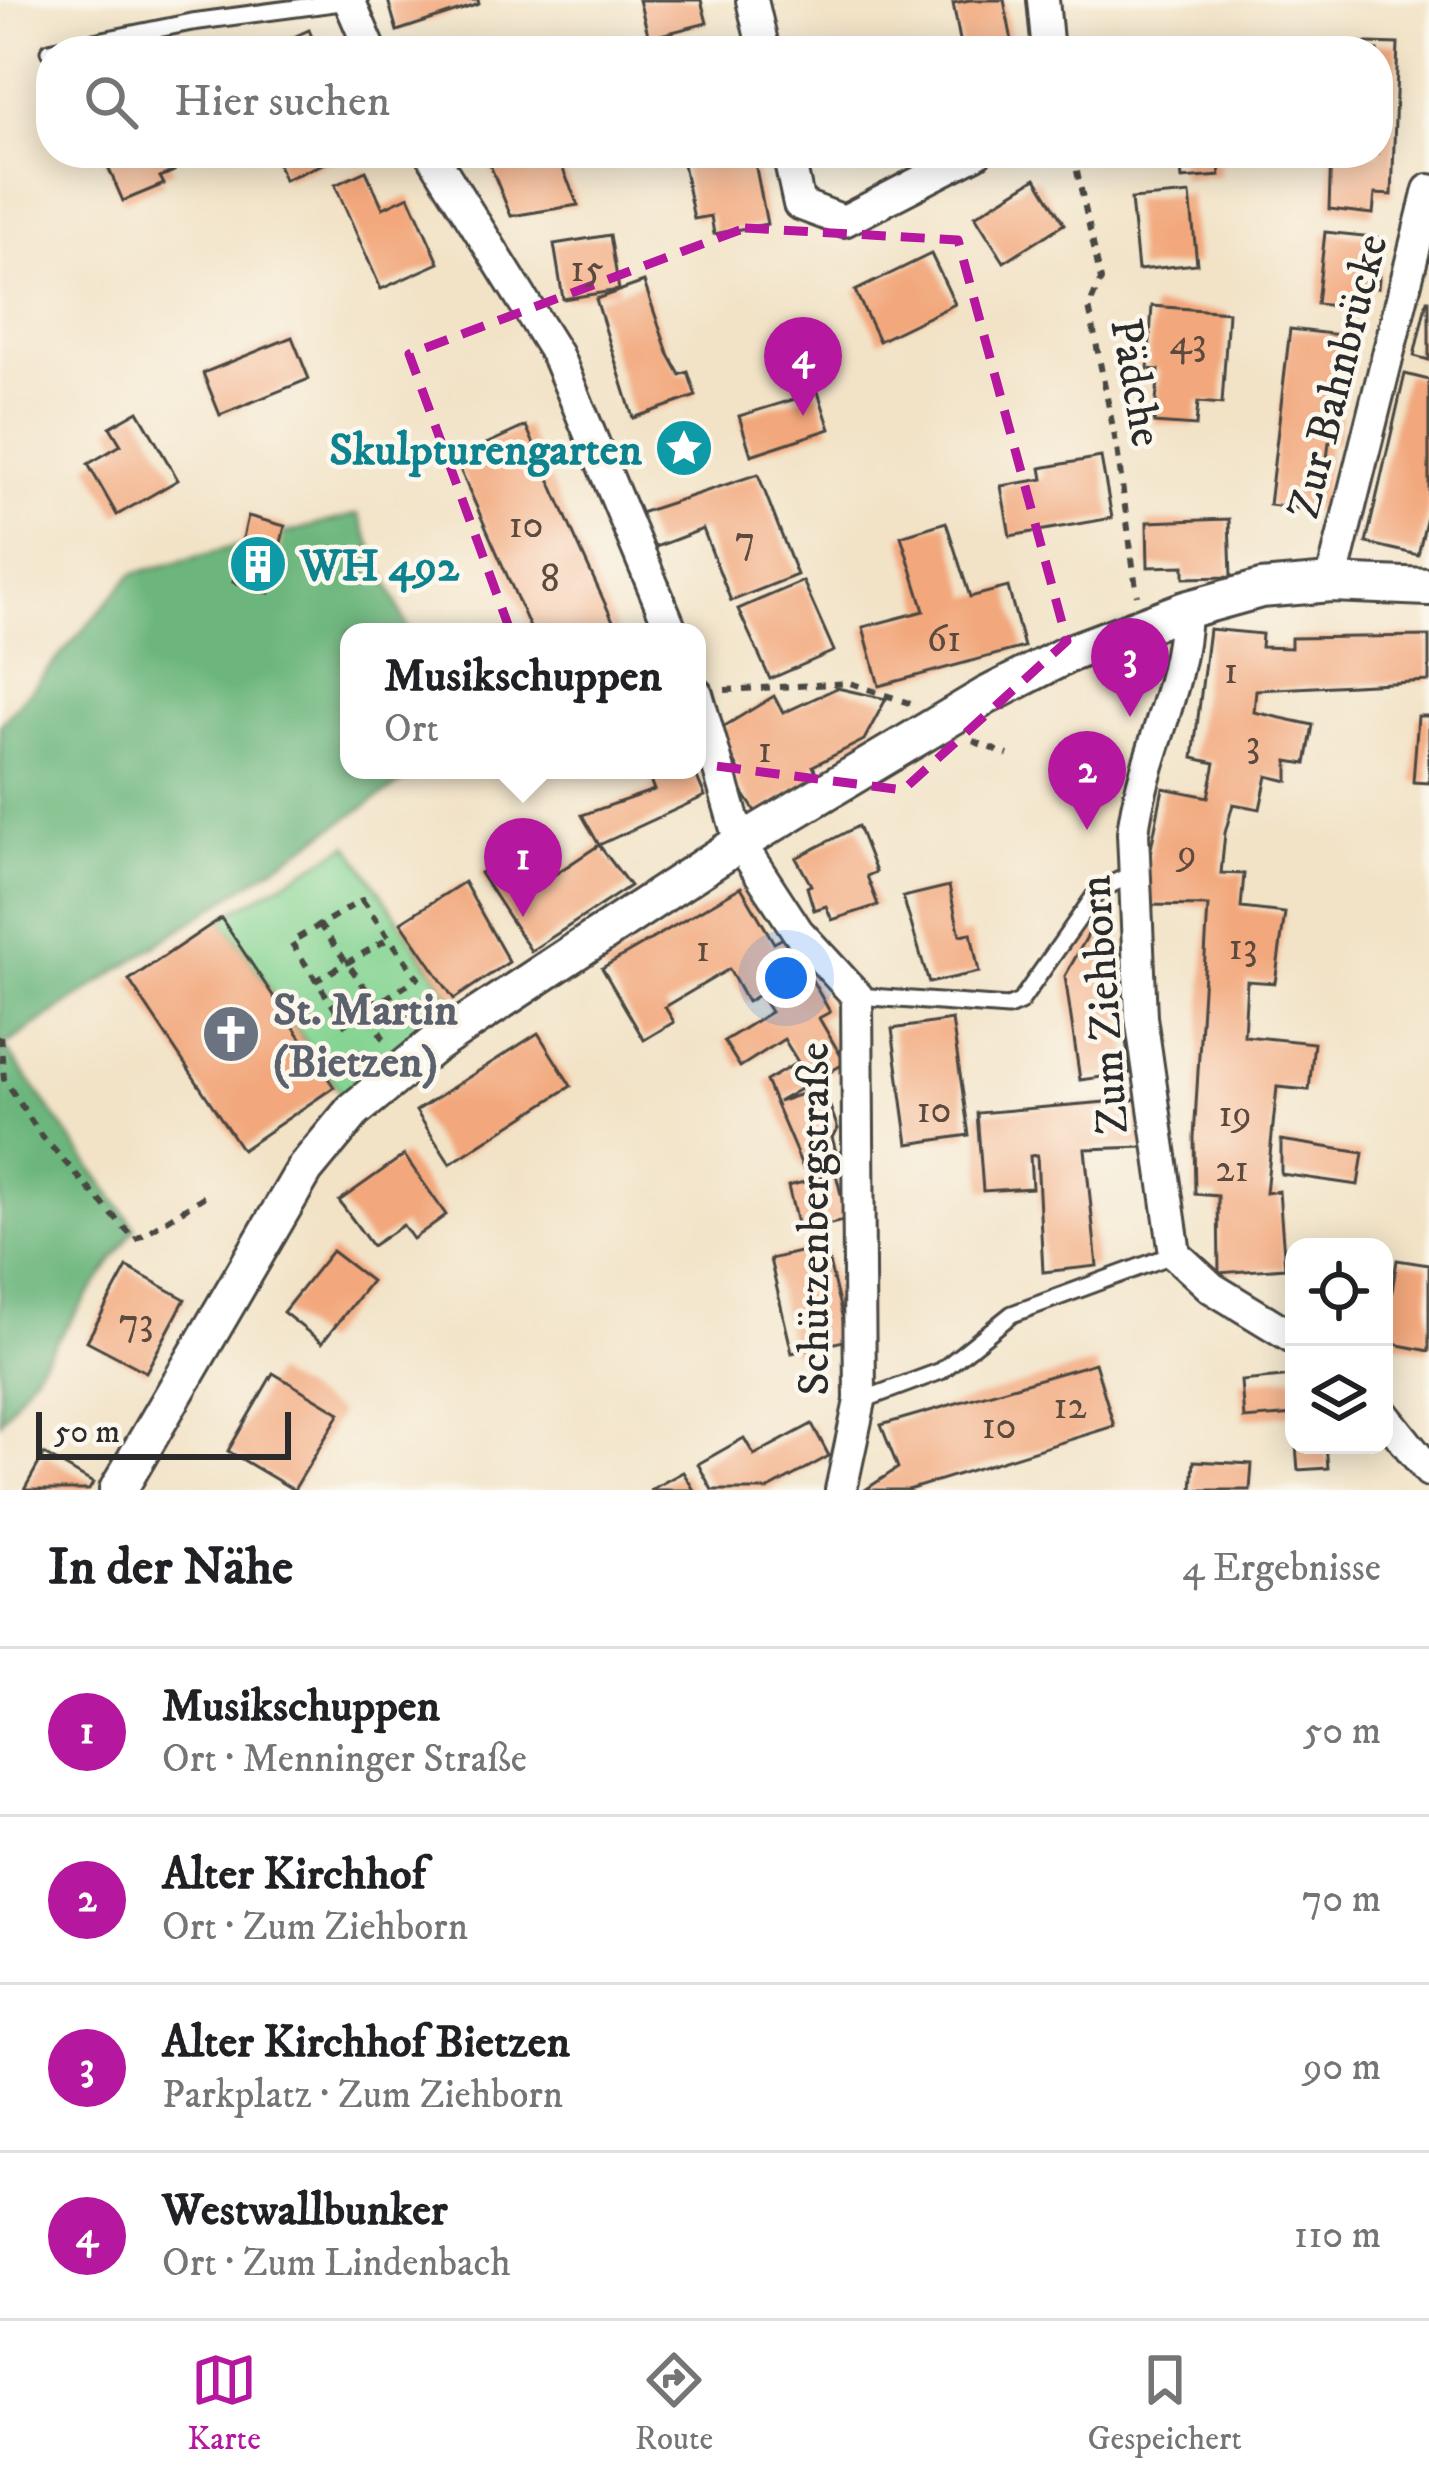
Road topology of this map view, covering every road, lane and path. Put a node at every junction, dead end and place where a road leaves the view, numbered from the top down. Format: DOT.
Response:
graph roads {
  1 [pos="349,0"];
  2 [pos="752,0"];
  3 [pos="1043,0"];
  4 [pos="123,36"];
  5 [pos="365,36"];
  6 [pos="760,36"];
  7 [pos="1047,36"];
  8 [pos="439,168"];
  9 [pos="792,168"];
  10 [pos="947,168"];
  11 [pos="1076,168"];
  12 [pos="1429,190"];
  13 [pos="1330,583"];
  14 [pos="1429,587"];
  15 [pos="1185,610"];
  16 [pos="668,623"];
  17 [pos="1144,625"];
  18 [pos="708,692"];
  19 [pos="936,726"];
  20 [pos="740,843"];
  21 [pos="1136,872"];
  22 [pos="319,924"];
  23 [pos="390,938"];
  24 [pos="346,964"];
  25 [pos="315,981"];
  26 [pos="857,996"];
  27 [pos="376,1004"];
  28 [pos="0,1036"];
  29 [pos="206,1196"];
  30 [pos="1175,1254"];
  31 [pos="1285,1332"];
  32 [pos="860,1401"];
  33 [pos="1393,1426"];
  34 [pos="1429,1472"];
  35 [pos="118,1490"];
  36 [pos="841,1490"];
  1 -- 4 [label="lane"];
  1 -- 5 [label="street"];
  2 -- 6 [label="street"];
  3 -- 7 [label="street"];
  8 -- 16 [label="street"];
  9 -- 10 [label="street"];
  11 -- 17 [label="path, Pädche"];
  12 -- 13 [label="street, Zur Bahnbrücke"];
  13 -- 14 [label="street"];
  13 -- 15 [label="street"];
  15 -- 17 [label="street"];
  15 -- 21 [label="street, Zum Ziehborn"];
  17 -- 19 [label="street"];
  18 -- 19 [label="path"];
  18 -- 20 [label="street, Schützenbergstraße"];
  19 -- 20 [label="street"];
  20 -- 26 [label="street, Schützenbergstraße"];
  20 -- 35 [label="street"];
  21 -- 26 [label="lane"];
  21 -- 30 [label="street, Zum Ziehborn"];
  22 -- 23 [label="path"];
  22 -- 24 [label="path"];
  22 -- 25 [label="path"];
  23 -- 24 [label="path"];
  23 -- 27 [label="path"];
  24 -- 25 [label="path"];
  24 -- 27 [label="path"];
  25 -- 27 [label="path"];
  26 -- 32 [label="street, Schützenbergstraße"];
  28 -- 29 [label="path"];
  30 -- 31 [label="street"];
  30 -- 32 [label="lane"];
  32 -- 36 [label="street, Schützenbergstraße"];
  33 -- 34 [label="street"];
}
